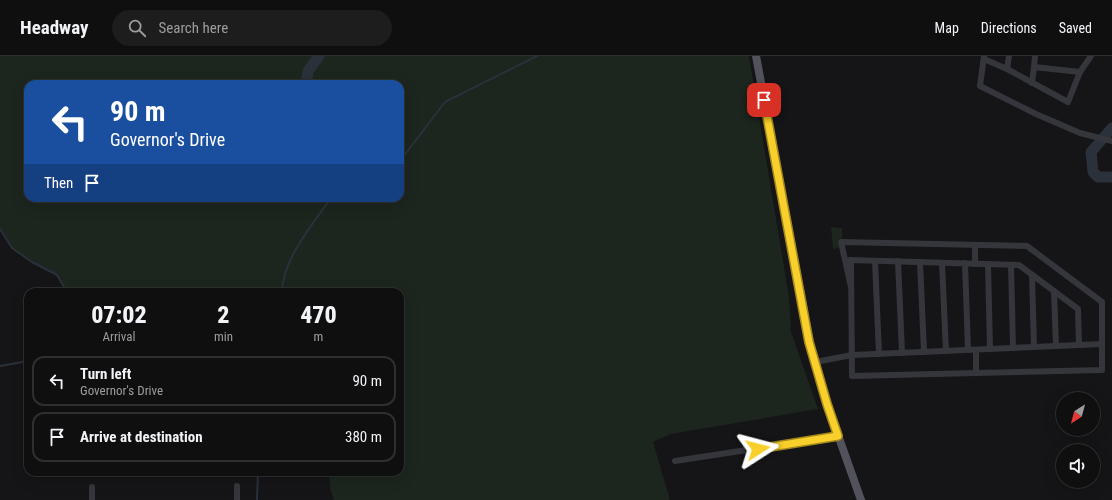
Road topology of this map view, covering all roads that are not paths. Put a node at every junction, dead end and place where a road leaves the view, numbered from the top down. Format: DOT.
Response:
graph roads {
  1 [pos="756,56"];
  2 [pos="1009,56"];
  3 [pos="1035,56"];
  4 [pos="1091,56"];
  5 [pos="984,58"];
  6 [pos="1034,67"];
  7 [pos="1007,69"];
  8 [pos="1080,72"];
  9 [pos="1032,83"];
  10 [pos="1112,140"];
  11 [pos="975,245"];
  12 [pos="848,260"];
  13 [pos="875,261"];
  14 [pos="898,261"];
  15 [pos="920,262"];
  16 [pos="942,263"];
  17 [pos="965,263"];
  18 [pos="975,264"];
  19 [pos="988,264"];
  20 [pos="1011,265"];
  21 [pos="1032,275"];
  22 [pos="1054,291"];
  23 [pos="1102,344"];
  24 [pos="1079,345"];
  25 [pos="1056,346"];
  26 [pos="1034,347"];
  27 [pos="1013,348"];
  28 [pos="990,349"];
  29 [pos="968,350"];
  30 [pos="976,350"];
  31 [pos="946,351"];
  32 [pos="924,352"];
  33 [pos="902,353"];
  34 [pos="879,354"];
  35 [pos="852,355"];
  36 [pos="814,362"];
  37 [pos="976,373"];
  38 [pos="838,436"];
  39 [pos="675,461"];
  40 [pos="237,486"];
  41 [pos="92,487"];
  42 [pos="92,500"];
  43 [pos="237,500"];
  44 [pos="861,500"];
  1 -- 36 [label="main road"];
  2 -- 7 [label="street"];
  3 -- 6 [label="street"];
  4 -- 8 [label="street"];
  5 -- 7 [label="street"];
  5 -- 10 [label="street"];
  6 -- 8 [label="street"];
  6 -- 9 [label="street"];
  7 -- 9 [label="street"];
  8 -- 9 [label="street"];
  11 -- 12 [label="street"];
  11 -- 18 [label="street"];
  11 -- 23 [label="street"];
  12 -- 13 [label="street"];
  12 -- 35 [label="street"];
  13 -- 14 [label="street"];
  13 -- 34 [label="street"];
  14 -- 15 [label="street"];
  14 -- 33 [label="street"];
  15 -- 16 [label="street"];
  15 -- 32 [label="street"];
  16 -- 17 [label="street"];
  16 -- 31 [label="street"];
  17 -- 18 [label="street"];
  17 -- 29 [label="street"];
  18 -- 19 [label="street"];
  19 -- 20 [label="street"];
  19 -- 28 [label="street"];
  20 -- 21 [label="street"];
  20 -- 27 [label="street"];
  21 -- 22 [label="street"];
  21 -- 26 [label="street"];
  22 -- 24 [label="street"];
  22 -- 25 [label="street"];
  23 -- 24 [label="street"];
  23 -- 37 [label="street"];
  24 -- 25 [label="street"];
  25 -- 26 [label="street"];
  26 -- 27 [label="street"];
  27 -- 28 [label="street"];
  28 -- 30 [label="street"];
  29 -- 30 [label="street"];
  29 -- 31 [label="street"];
  30 -- 37 [label="street"];
  31 -- 32 [label="street"];
  32 -- 33 [label="street"];
  33 -- 34 [label="street"];
  34 -- 35 [label="street"];
  35 -- 36 [label="street"];
  35 -- 37 [label="street"];
  36 -- 38 [label="main road"];
  38 -- 39 [label="street"];
  38 -- 44 [label="main road"];
  40 -- 43 [label="street"];
  41 -- 42 [label="street"];
}
